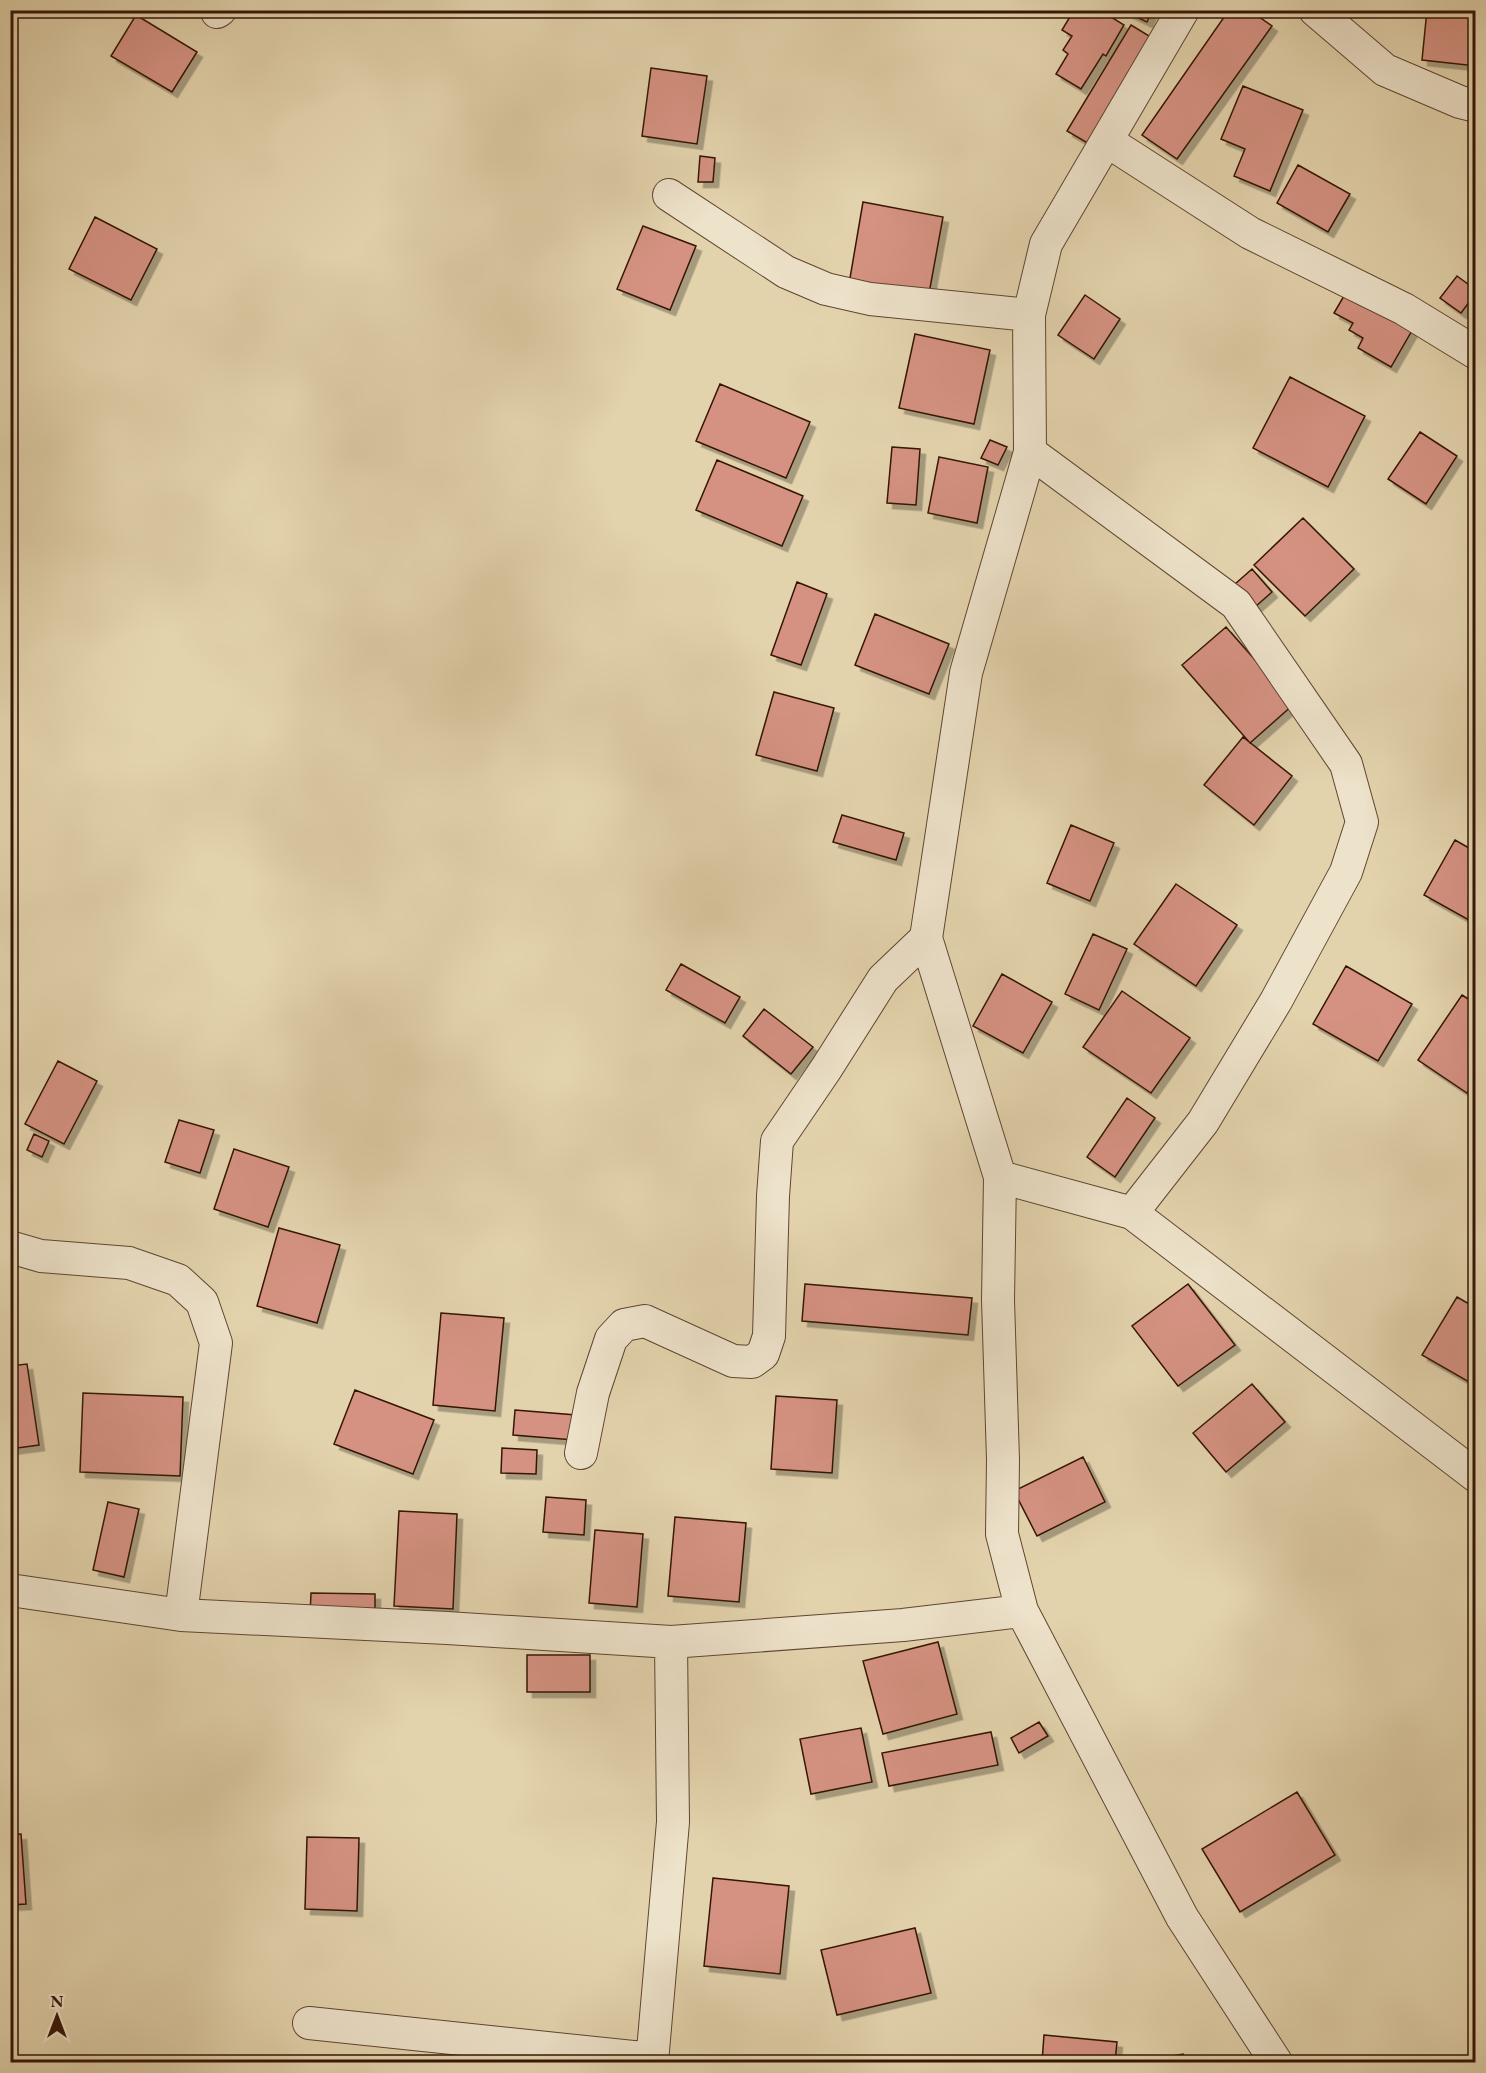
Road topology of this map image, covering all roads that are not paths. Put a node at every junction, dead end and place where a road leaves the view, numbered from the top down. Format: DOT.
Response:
graph roads {
  1 [pos="1182,10"];
  2 [pos="1315,10"];
  3 [pos="1476,106"];
  4 [pos="1107,141"];
  5 [pos="669,195"];
  6 [pos="1029,315"];
  7 [pos="1476,353"];
  8 [pos="1030,452"];
  9 [pos="926,938"];
  10 [pos="999,1177"];
  11 [pos="1132,1213"];
  12 [pos="10,1247"];
  13 [pos="581,1453"];
  14 [pos="1476,1476"];
  15 [pos="10,1590"];
  16 [pos="1022,1611"];
  17 [pos="181,1615"];
  18 [pos="671,1642"];
  19 [pos="309,2023"];
  20 [pos="652,2061"];
  21 [pos="1276,2062"];
  1 -- 4 [label="street"];
  2 -- 3 [label="street"];
  4 -- 6 [label="street"];
  4 -- 7 [label="street"];
  5 -- 6 [label="street"];
  6 -- 8 [label="street"];
  8 -- 9 [label="street"];
  8 -- 11 [label="street"];
  9 -- 10 [label="street"];
  9 -- 13 [label="street"];
  10 -- 11 [label="street"];
  10 -- 16 [label="street"];
  11 -- 14 [label="street"];
  12 -- 17 [label="street"];
  15 -- 17 [label="street"];
  16 -- 18 [label="street"];
  16 -- 21 [label="street"];
  17 -- 18 [label="street"];
  18 -- 20 [label="street"];
  19 -- 20 [label="street"];
}
